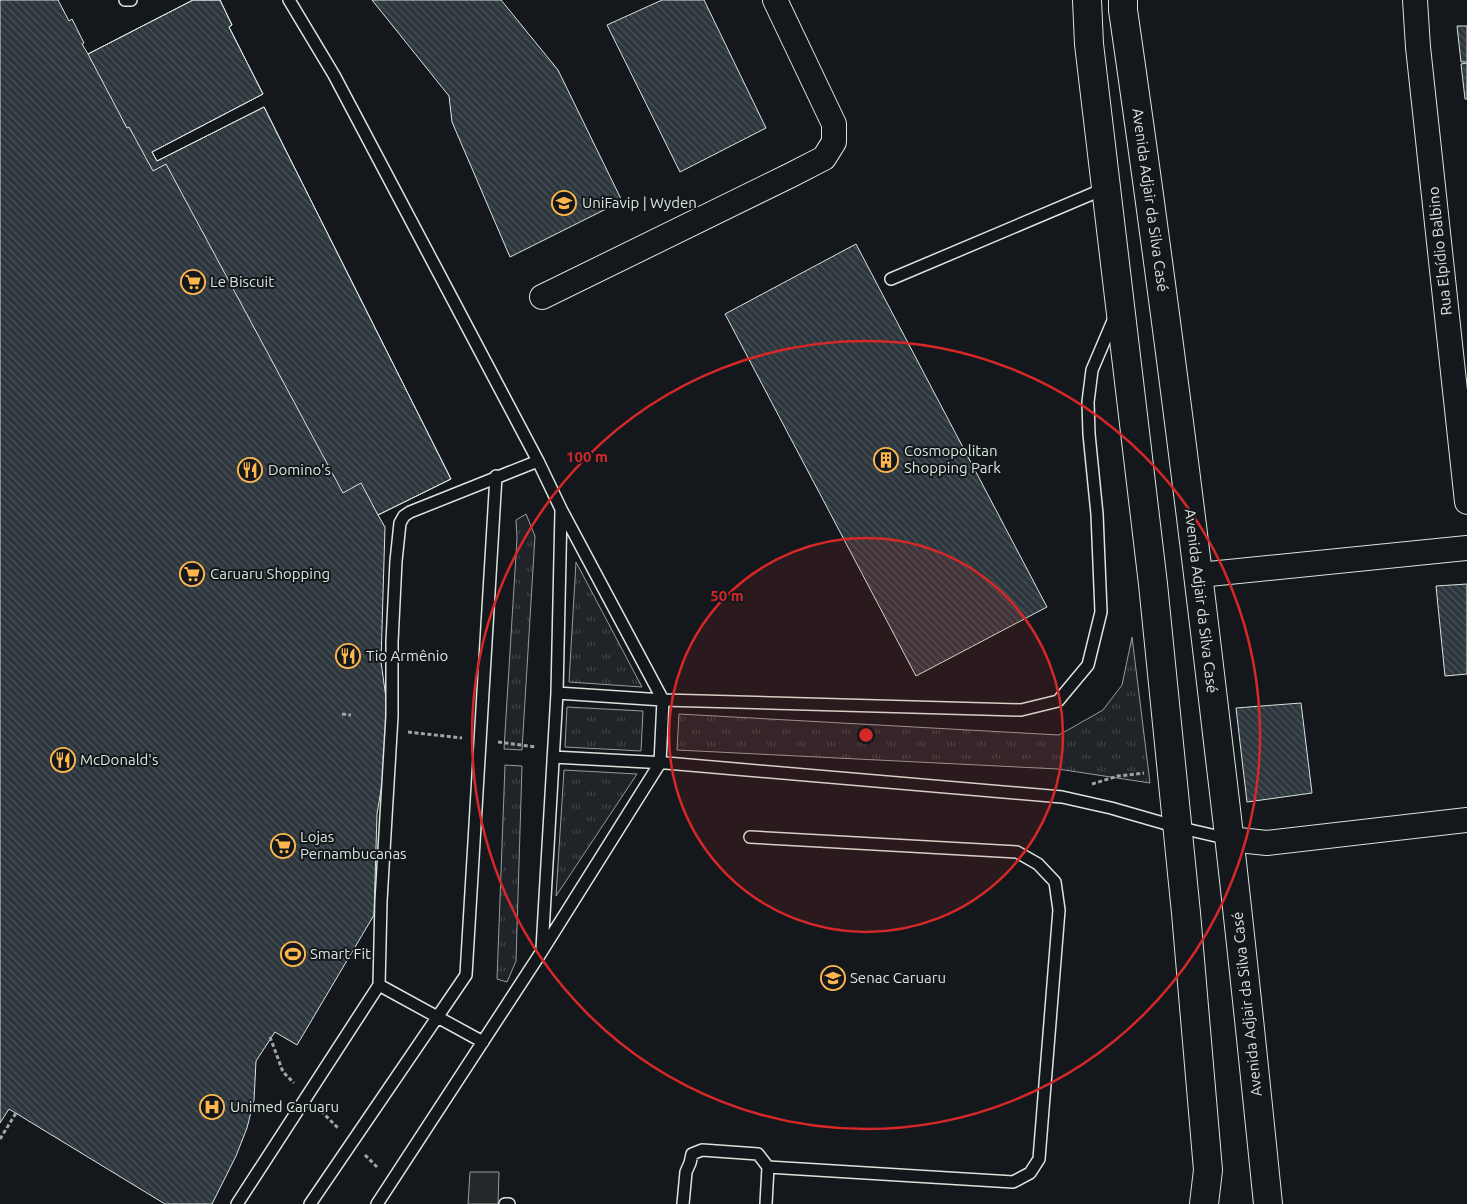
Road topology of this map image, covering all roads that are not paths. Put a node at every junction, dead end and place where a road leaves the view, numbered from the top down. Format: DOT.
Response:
graph roads {
  1 [pos="125,0"];
  2 [pos="131,0"];
  3 [pos="289,0"];
  4 [pos="775,0"];
  5 [pos="1087,0"];
  6 [pos="1123,0"];
  7 [pos="1416,0"];
  8 [pos="1106,188"];
  9 [pos="890,279"];
  10 [pos="542,297"];
  11 [pos="1120,303"];
  12 [pos="538,461"];
  13 [pos="496,476"];
  14 [pos="1467,502"];
  15 [pos="561,509"];
  16 [pos="1467,548"];
  17 [pos="1198,575"];
  18 [pos="557,693"];
  19 [pos="663,700"];
  20 [pos="553,757"];
  21 [pos="660,763"];
  22 [pos="1467,820"];
  23 [pos="1177,827"];
  24 [pos="750,837"];
  25 [pos="1229,839"];
  26 [pos="542,951"];
  27 [pos="379,985"];
  28 [pos="438,1017"];
  29 [pos="482,1042"];
  30 [pos="768,1167"];
  31 [pos="237,1204"];
  32 [pos="310,1204"];
  33 [pos="376,1204"];
  34 [pos="505,1204"];
  35 [pos="509,1204"];
  36 [pos="683,1204"];
  37 [pos="766,1204"];
  38 [pos="1204,1204"];
  39 [pos="1268,1204"];
  1 -- 2 [label="lane"];
  3 -- 12 [label="lane"];
  4 -- 10 [label="street"];
  5 -- 8 [label="main road"];
  6 -- 17 [label="main road, Avenida Adjair da Silva Casé"];
  7 -- 14 [label="street, Rua Elpídio Balbino"];
  8 -- 9 [label="lane"];
  8 -- 11 [label="main road"];
  11 -- 19 [label="lane"];
  11 -- 23 [label="main road"];
  12 -- 13 [label="lane"];
  12 -- 15 [label="lane"];
  13 -- 27 [label="lane"];
  13 -- 28 [label="lane"];
  15 -- 18 [label="lane"];
  15 -- 19 [label="lane"];
  16 -- 17 [label="street"];
  17 -- 25 [label="main road, Avenida Adjair da Silva Casé"];
  18 -- 19 [label="lane"];
  18 -- 20 [label="lane"];
  19 -- 21 [label="lane"];
  20 -- 21 [label="lane"];
  20 -- 26 [label="lane"];
  21 -- 23 [label="lane"];
  21 -- 26 [label="lane"];
  22 -- 25 [label="street"];
  23 -- 25 [label="lane"];
  23 -- 38 [label="main road"];
  24 -- 30 [label="lane"];
  25 -- 39 [label="main road, Avenida Adjair da Silva Casé"];
  26 -- 29 [label="lane"];
  27 -- 28 [label="lane"];
  27 -- 31 [label="lane"];
  28 -- 29 [label="lane"];
  28 -- 32 [label="lane"];
  29 -- 33 [label="lane"];
  30 -- 36 [label="lane"];
  30 -- 37 [label="lane"];
  34 -- 35 [label="lane"];
}
